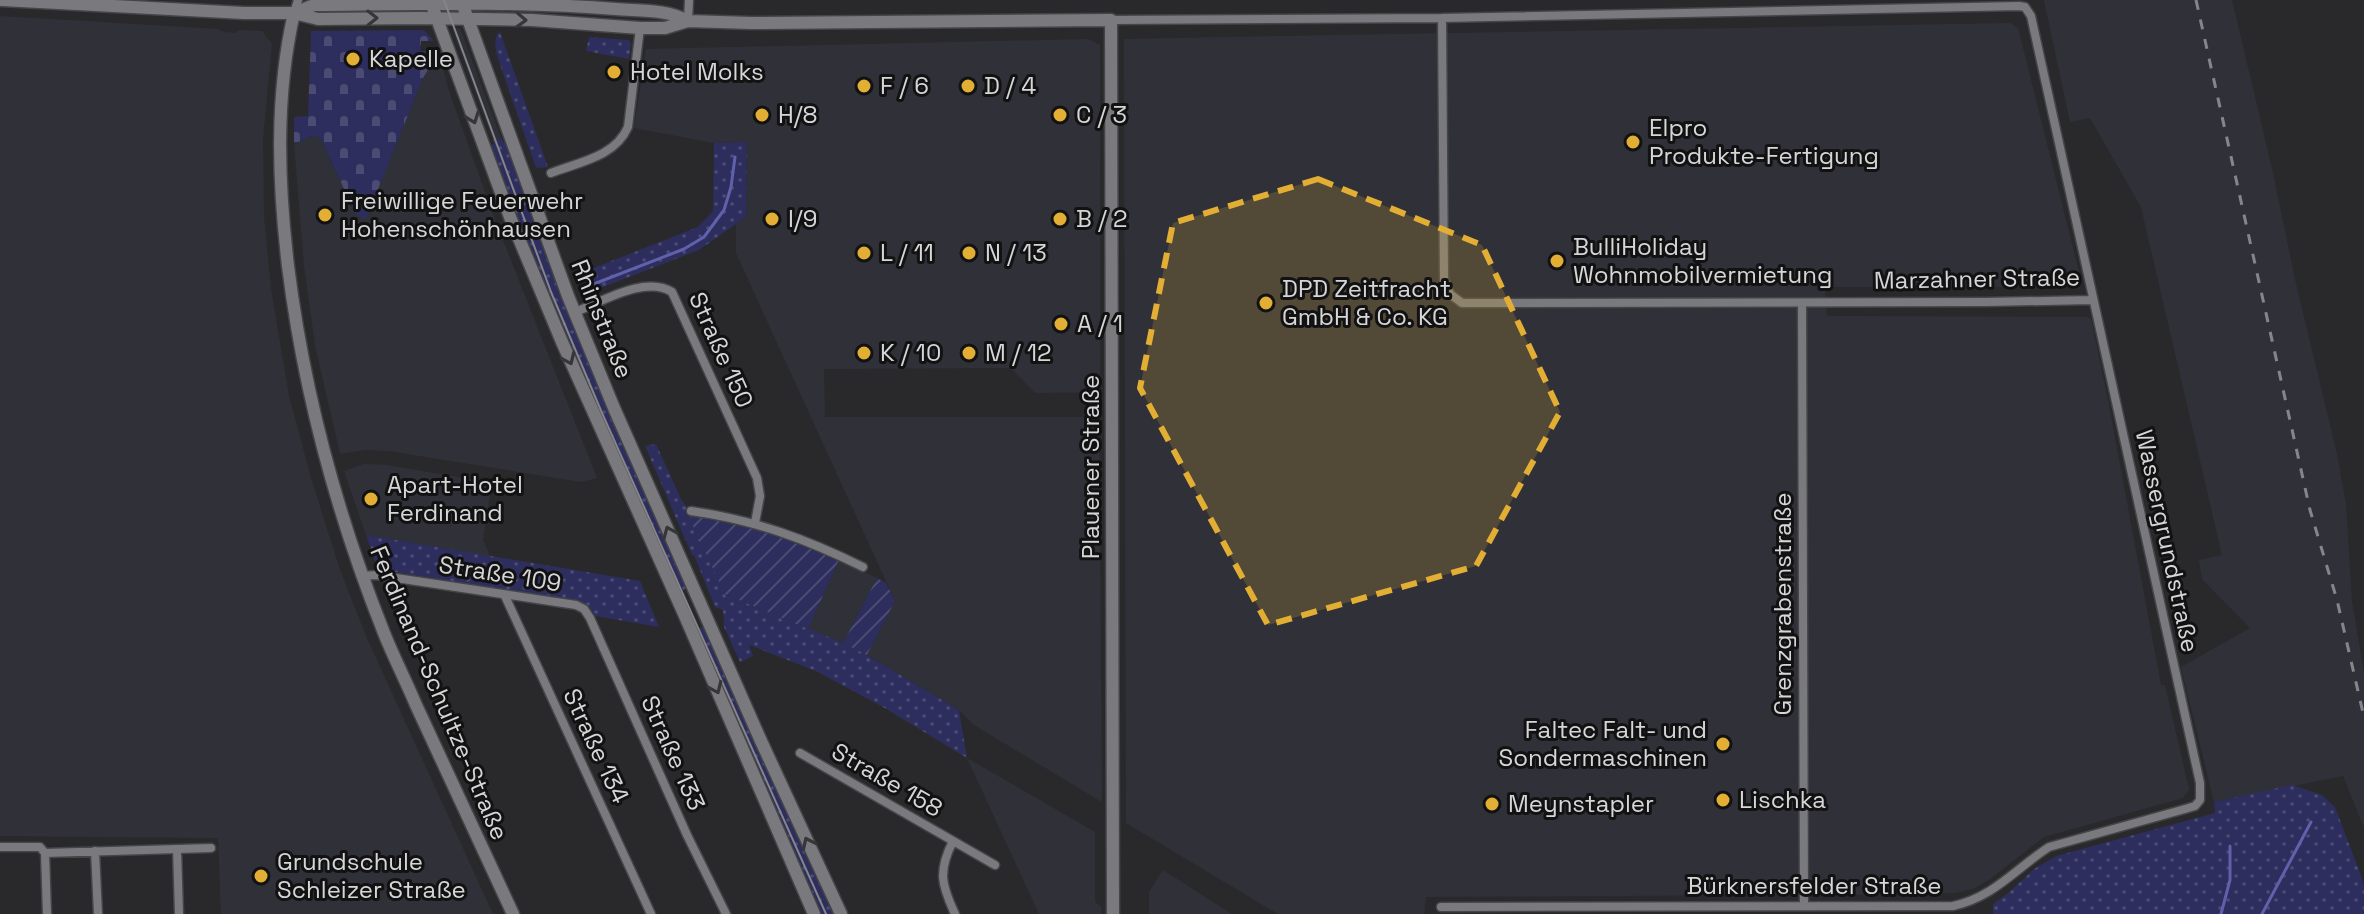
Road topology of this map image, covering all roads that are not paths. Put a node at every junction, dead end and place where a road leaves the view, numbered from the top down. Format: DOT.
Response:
graph roads {
  1 [pos="2,0"];
  2 [pos="689,0"];
  3 [pos="431,2"];
  4 [pos="92,3"];
  5 [pos="462,3"];
  6 [pos="296,7"];
  7 [pos="443,18"];
  8 [pos="1442,18"];
  9 [pos="468,19"];
  10 [pos="1111,20"];
  11 [pos="688,21"];
  12 [pos="640,28"];
  13 [pos="551,173"];
  14 [pos="2092,300"];
  15 [pos="1802,303"];
  16 [pos="575,312"];
  17 [pos="691,511"];
  18 [pos="755,523"];
  19 [pos="863,567"];
  20 [pos="362,576"];
  21 [pos="505,596"];
  22 [pos="584,609"];
  23 [pos="800,753"];
  24 [pos="2201,792"];
  25 [pos="953,841"];
  26 [pos="0,847"];
  27 [pos="211,848"];
  28 [pos="177,849"];
  29 [pos="42,850"];
  30 [pos="95,851"];
  31 [pos="995,865"];
  32 [pos="1804,906"];
  33 [pos="1441,907"];
  34 [pos="47,914"];
  35 [pos="98,914"];
  36 [pos="179,914"];
  37 [pos="513,914"];
  38 [pos="651,914"];
  39 [pos="726,914"];
  40 [pos="814,914"];
  41 [pos="841,914"];
  42 [pos="955,914"];
  43 [pos="1113,914"];
  1 -- 4 [label="street"];
  2 -- 11 [label="street"];
  3 -- 5 [label="street, Marzahner Straße"];
  3 -- 6 [label="street, Marzahner Straße"];
  3 -- 7 [label="street, Rhinstraße"];
  4 -- 6 [label="street"];
  5 -- 9 [label="street, Rhinstraße"];
  5 -- 11 [label="street, Marzahner Straße"];
  6 -- 7 [label="street, Marzahner Straße, one-way"];
  6 -- 20 [label="street, Ferdinand-Schultze-Straße"];
  7 -- 9 [label="street, Marzahner Straße"];
  7 -- 40 [label="street, Rhinstraße, one-way"];
  8 -- 10 [label="street, Marzahner Straße"];
  8 -- 14 [label="street, Marzahner Straße"];
  8 -- 15 [label="street, Marzahner Straße"];
  9 -- 12 [label="street, Marzahner Straße, one-way"];
  9 -- 16 [label="street, Rhinstraße"];
  10 -- 11 [label="street, Marzahner Straße"];
  10 -- 43 [label="street, Plauener Straße"];
  11 -- 12 [label="street, Marzahner Straße"];
  12 -- 13 [label="street"];
  14 -- 15 [label="street, Marzahner Straße"];
  14 -- 24 [label="street, Wassergrundstraße"];
  15 -- 32 [label="street, Grenzgrabenstraße"];
  16 -- 18 [label="street, Straße 150"];
  41 -- 16 [label="street, Rhinstraße, one-way"];
  17 -- 18 [label="street"];
  18 -- 19 [label="street"];
  20 -- 21 [label="street, Straße 109"];
  20 -- 37 [label="street, Ferdinand-Schultze-Straße"];
  21 -- 22 [label="street, Straße 109"];
  21 -- 38 [label="street, Straße 134"];
  22 -- 39 [label="street, Straße 133"];
  23 -- 25 [label="street, Straße 158"];
  24 -- 32 [label="street, Bürknersfelder Straße"];
  25 -- 31 [label="street, Straße 158"];
  25 -- 42 [label="street, Straße 158"];
  26 -- 29 [label="street"];
  27 -- 28 [label="street"];
  28 -- 30 [label="street"];
  28 -- 36 [label="street"];
  29 -- 30 [label="street"];
  29 -- 34 [label="street"];
  30 -- 35 [label="street"];
  32 -- 33 [label="street, Bürknersfelder Straße"];
}
